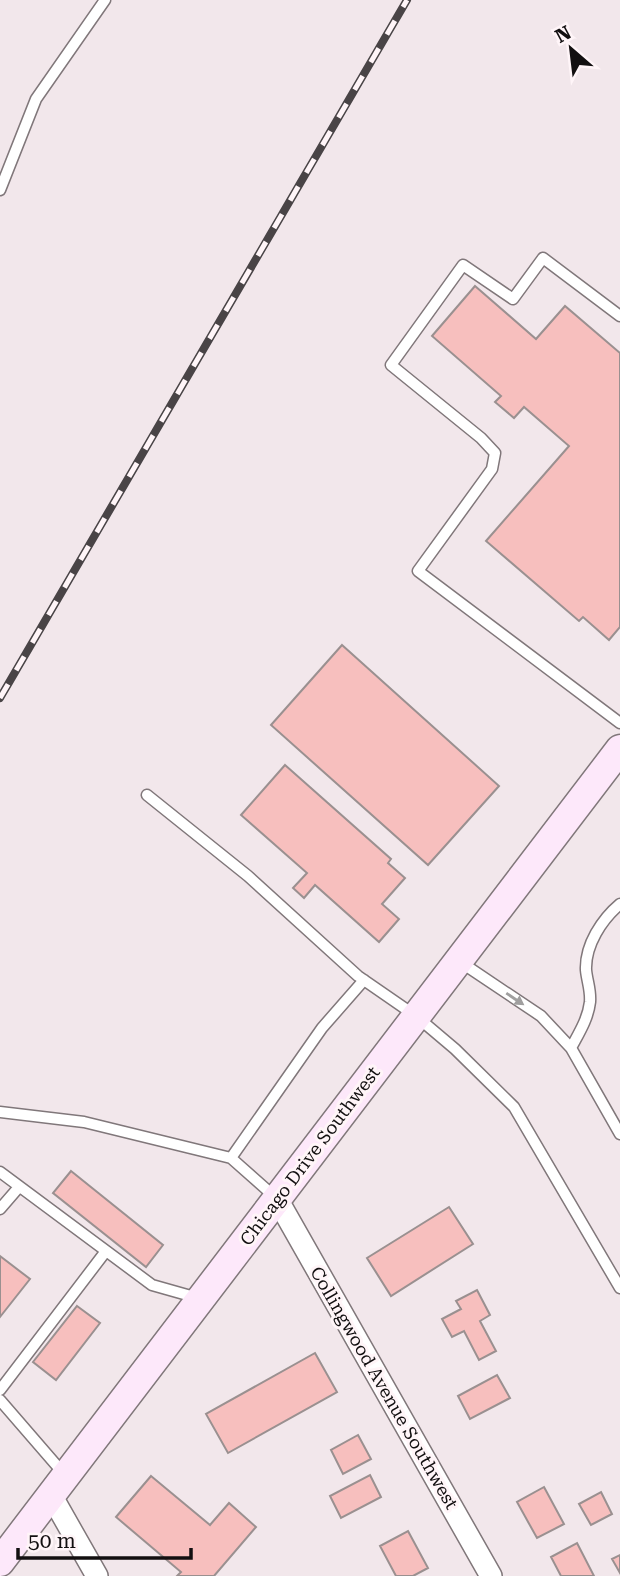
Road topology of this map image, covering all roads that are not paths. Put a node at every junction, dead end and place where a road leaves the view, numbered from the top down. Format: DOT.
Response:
graph roads {
  1 [pos="105,0"];
  2 [pos="0,190"];
  3 [pos="620,316"];
  4 [pos="620,723"];
  5 [pos="616,763"];
  6 [pos="147,795"];
  7 [pos="620,904"];
  8 [pos="459,961"];
  9 [pos="364,980"];
  10 [pos="416,1016"];
  11 [pos="572,1048"];
  12 [pos="0,1112"];
  13 [pos="620,1134"];
  14 [pos="231,1158"];
  15 [pos="0,1172"];
  16 [pos="19,1187"];
  17 [pos="277,1199"];
  18 [pos="0,1209"];
  19 [pos="106,1251"];
  20 [pos="620,1288"];
  21 [pos="201,1299"];
  22 [pos="0,1390"];
  23 [pos="0,1400"];
  24 [pos="58,1485"];
  25 [pos="0,1562"];
  26 [pos="97,1576"];
  27 [pos="491,1576"];
  1 -- 2 [label="lane"];
  3 -- 4 [label="lane"];
  5 -- 8 [label="main road, Chicago Drive Southwest"];
  6 -- 9 [label="lane"];
  7 -- 11 [label="lane"];
  8 -- 10 [label="main road, Chicago Drive Southwest"];
  8 -- 11 [label="lane, one-way"];
  9 -- 10 [label="lane"];
  9 -- 14 [label="lane"];
  10 -- 17 [label="main road, Chicago Drive Southwest"];
  10 -- 20 [label="lane"];
  11 -- 13 [label="lane"];
  12 -- 14 [label="lane"];
  14 -- 17 [label="lane"];
  15 -- 16 [label="lane"];
  16 -- 18 [label="lane"];
  16 -- 19 [label="lane"];
  17 -- 21 [label="main road, Chicago Drive Southwest"];
  17 -- 27 [label="street, Collingwood Avenue Southwest"];
  19 -- 21 [label="lane"];
  19 -- 22 [label="lane"];
  21 -- 24 [label="main road, Chicago Drive Southwest"];
  23 -- 24 [label="lane"];
  24 -- 25 [label="main road, Chicago Drive Southwest"];
  24 -- 26 [label="street"];
}
